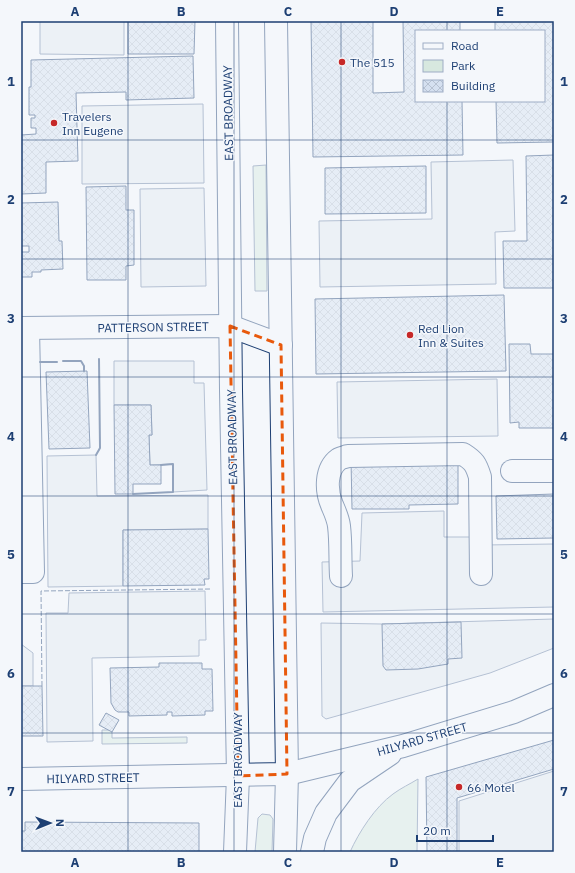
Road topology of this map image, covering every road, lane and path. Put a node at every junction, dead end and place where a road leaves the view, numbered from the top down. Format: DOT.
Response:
graph roads {
  1 [pos="227,21"];
  2 [pos="276,21"];
  3 [pos="230,326"];
  4 [pos="24,328"];
  5 [pos="281,345"];
  6 [pos="512,471"];
  7 [pos="554,471"];
  8 [pos="27,572"];
  9 [pos="481,574"];
  10 [pos="340,576"];
  11 [pos="554,695"];
  12 [pos="403,746"];
  13 [pos="287,774"];
  14 [pos="238,776"];
  15 [pos="21,779"];
  16 [pos="235,852"];
  17 [pos="285,852"];
  18 [pos="312,852"];
  1 -- 3 [label="main road, EAST BROADWAY"];
  2 -- 5 [label="main road"];
  3 -- 4 [label="main road, PATTERSON STREET"];
  3 -- 5 [label="main road, PATTERSON STREET"];
  3 -- 14 [label="main road, EAST BROADWAY"];
  4 -- 8 [label="main road"];
  5 -- 13 [label="main road"];
  6 -- 7 [label="main road"];
  9 -- 10 [label="main road"];
  11 -- 12 [label="main road, HILYARD STREET"];
  12 -- 13 [label="main road, HILYARD STREET"];
  12 -- 18 [label="main road"];
  13 -- 14 [label="main road, HILYARD STREET"];
  13 -- 17 [label="main road"];
  14 -- 15 [label="main road, HILYARD STREET"];
  14 -- 16 [label="main road, EAST BROADWAY"];
}
